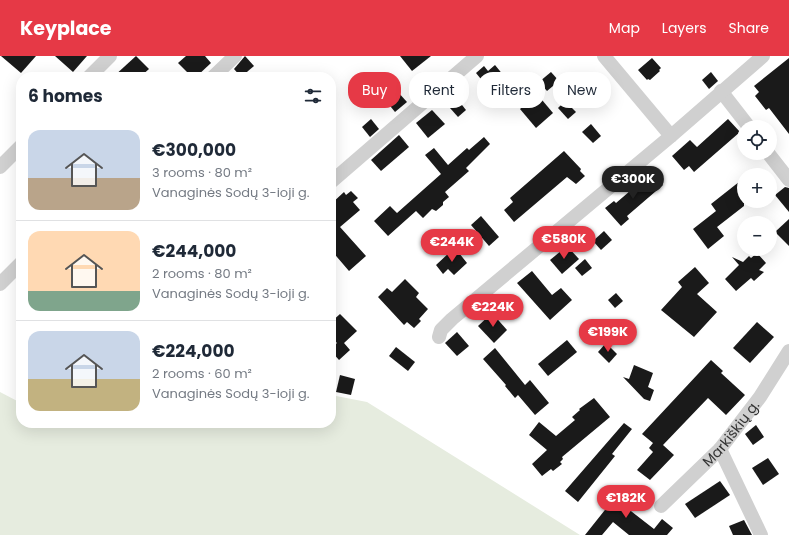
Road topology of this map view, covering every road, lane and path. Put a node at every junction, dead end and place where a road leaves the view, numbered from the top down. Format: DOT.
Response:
graph roads {
  1 [pos="110,56"];
  2 [pos="235,56"];
  3 [pos="477,56"];
  4 [pos="604,56"];
  5 [pos="763,56"];
  6 [pos="94,72"];
  7 [pos="218,72"];
  8 [pos="721,91"];
  9 [pos="744,120"];
  10 [pos="671,136"];
  11 [pos="16,151"];
  12 [pos="773,160"];
  13 [pos="0,167"];
  14 [pos="336,178"];
  15 [pos="789,180"];
  16 [pos="16,268"];
  17 [pos="0,284"];
  18 [pos="439,337"];
  19 [pos="789,351"];
  20 [pos="720,449"];
  21 [pos="661,506"];
  22 [pos="761,535"];
  1 -- 6 [label="street"];
  2 -- 7 [label="street"];
  3 -- 14 [label="street"];
  4 -- 10 [label="street"];
  5 -- 8 [label="street"];
  8 -- 9 [label="street"];
  8 -- 10 [label="street"];
  10 -- 18 [label="street"];
  11 -- 13 [label="street"];
  12 -- 15 [label="street"];
  16 -- 17 [label="street"];
  19 -- 20 [label="street, Markiškių g."];
  20 -- 21 [label="street, Markiškių g."];
  20 -- 22 [label="street"];
}
